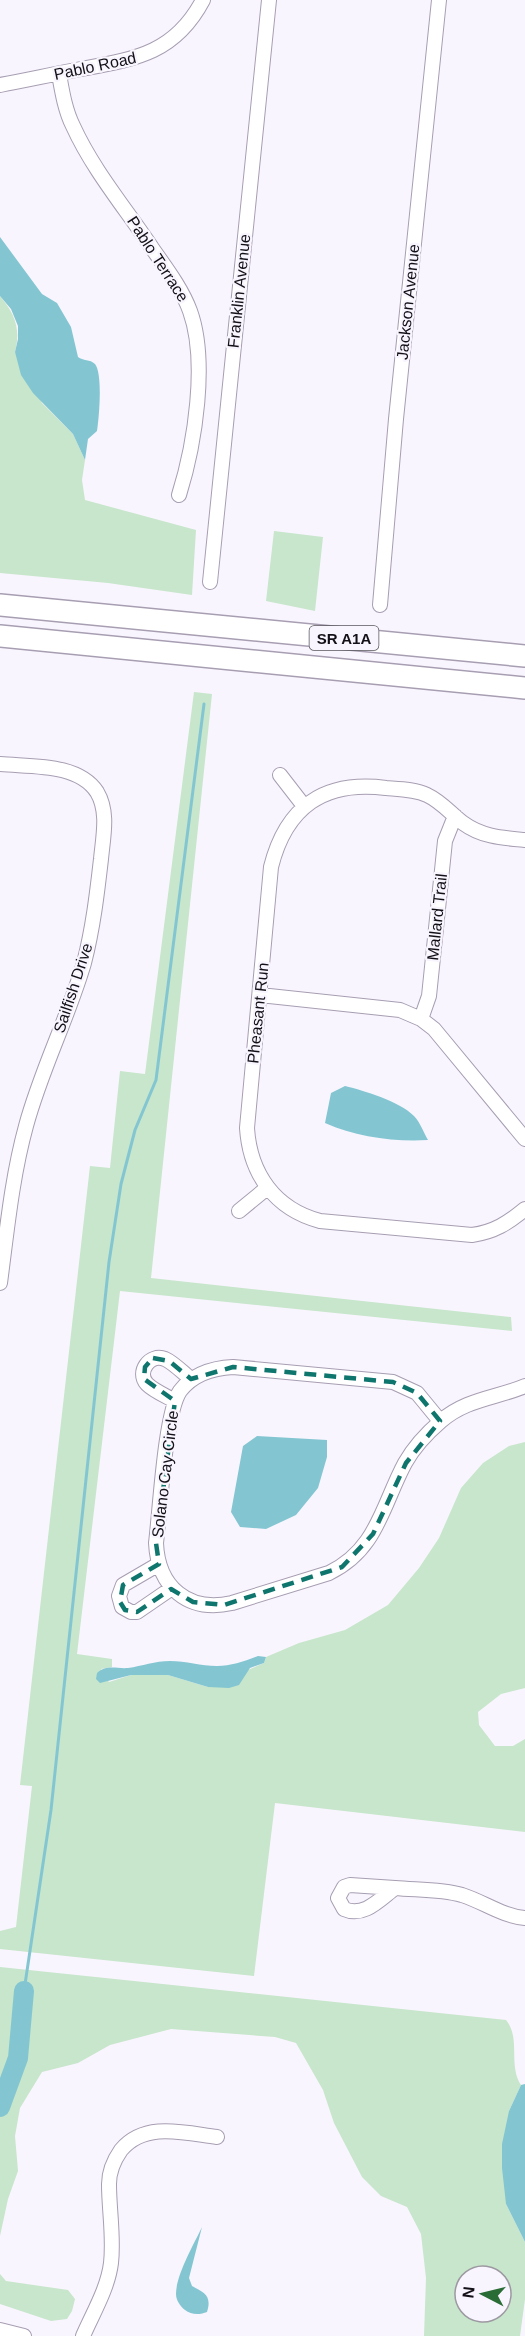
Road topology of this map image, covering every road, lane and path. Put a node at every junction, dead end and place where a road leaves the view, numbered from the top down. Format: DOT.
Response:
graph roads {
  1 [pos="203,0"];
  2 [pos="269,0"];
  3 [pos="440,0"];
  4 [pos="58,74"];
  5 [pos="0,85"];
  6 [pos="179,495"];
  7 [pos="210,582"];
  8 [pos="0,604"];
  9 [pos="380,605"];
  10 [pos="118,616"];
  11 [pos="0,636"];
  12 [pos="116,647"];
  13 [pos="454,649"];
  14 [pos="525,656"];
  15 [pos="450,680"];
  16 [pos="525,688"];
  17 [pos="0,764"];
  18 [pos="280,775"];
  19 [pos="304,806"];
  20 [pos="455,816"];
  21 [pos="525,840"];
  22 [pos="260,995"];
  23 [pos="421,1019"];
  24 [pos="525,1140"];
  25 [pos="267,1188"];
  26 [pos="525,1209"];
  27 [pos="239,1211"];
  28 [pos="0,1283"];
  29 [pos="191,1380"];
  30 [pos="525,1386"];
  31 [pos="175,1401"];
  32 [pos="440,1421"];
  33 [pos="159,1564"];
  34 [pos="172,1588"];
  35 [pos="395,1888"];
  36 [pos="525,1918"];
  37 [pos="217,2137"];
  38 [pos="5,2331"];
  39 [pos="24,2336"];
  40 [pos="83,2336"];
  1 -- 4 [label="street, Pablo Road"];
  2 -- 7 [label="street, Franklin Avenue"];
  3 -- 9 [label="street, Jackson Avenue"];
  4 -- 5 [label="street, Pablo Road"];
  4 -- 6 [label="street, Pablo Terrace"];
  8 -- 10 [label="main road, SR A1A"];
  10 -- 12 [label="main road"];
  10 -- 13 [label="main road, SR A1A"];
  11 -- 12 [label="main road, SR A1A"];
  12 -- 15 [label="main road, SR A1A"];
  13 -- 14 [label="main road, SR A1A"];
  13 -- 15 [label="main road"];
  15 -- 16 [label="main road, SR A1A"];
  17 -- 28 [label="street, Sailfish Drive"];
  18 -- 19 [label="street"];
  19 -- 20 [label="street, Pheasant Run"];
  19 -- 22 [label="street, Pheasant Run"];
  20 -- 21 [label="street, Pheasant Run"];
  20 -- 23 [label="street, Mallard Trail"];
  22 -- 23 [label="street"];
  22 -- 25 [label="street, Pheasant Run"];
  23 -- 24 [label="street"];
  25 -- 26 [label="street, Pheasant Run"];
  25 -- 27 [label="street"];
  29 -- 31 [label="street, Solano Cay Circle"];
  29 -- 31 [label="street"];
  29 -- 32 [label="street"];
  30 -- 32 [label="street"];
  31 -- 33 [label="street, Solano Cay Circle"];
  32 -- 34 [label="street"];
  33 -- 34 [label="street, Solano Cay Circle"];
  33 -- 34 [label="street"];
  35 -- 36 [label="street"];
  37 -- 40 [label="street"];
  38 -- 39 [label="street"];
}
